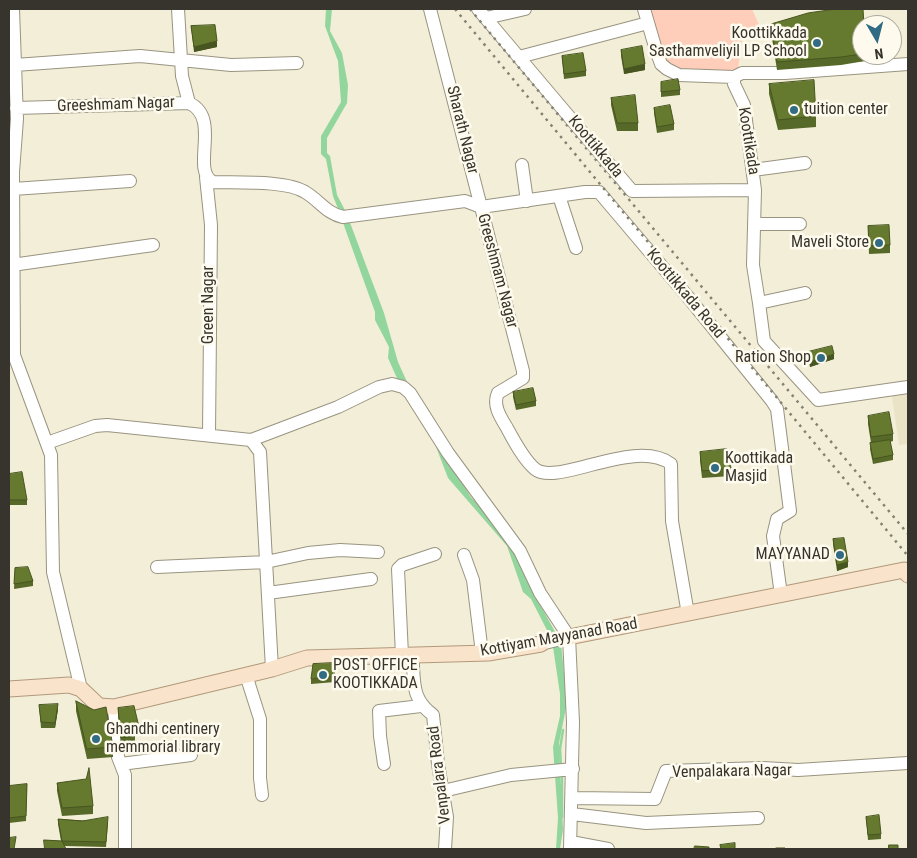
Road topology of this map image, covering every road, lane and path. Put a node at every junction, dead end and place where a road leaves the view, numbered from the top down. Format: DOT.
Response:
graph roads {
  1 [pos="13,9"];
  2 [pos="178,9"];
  3 [pos="430,9"];
  4 [pos="525,9"];
  5 [pos="644,9"];
  6 [pos="482,13"];
  7 [pos="11,22"];
  8 [pos="648,23"];
  9 [pos="519,57"];
  10 [pos="182,59"];
  11 [pos="297,63"];
  12 [pos="908,64"];
  13 [pos="15,65"];
  14 [pos="734,77"];
  15 [pos="189,103"];
  16 [pos="16,108"];
  17 [pos="12,146"];
  18 [pos="805,163"];
  19 [pos="522,165"];
  20 [pos="753,170"];
  21 [pos="206,177"];
  22 [pos="130,181"];
  23 [pos="13,190"];
  24 [pos="755,190"];
  25 [pos="559,196"];
  26 [pos="527,201"];
  27 [pos="481,207"];
  28 [pos="755,224"];
  29 [pos="800,224"];
  30 [pos="152,246"];
  31 [pos="576,248"];
  32 [pos="12,265"];
  33 [pos="805,293"];
  34 [pos="759,303"];
  35 [pos="12,355"];
  36 [pos="908,387"];
  37 [pos="209,434"];
  38 [pos="251,440"];
  39 [pos="47,443"];
  40 [pos="378,552"];
  41 [pos="435,554"];
  42 [pos="464,555"];
  43 [pos="266,562"];
  44 [pos="157,567"];
  45 [pos="907,571"];
  46 [pos="371,579"];
  47 [pos="268,593"];
  48 [pos="782,594"];
  49 [pos="688,614"];
  50 [pos="569,637"];
  51 [pos="541,644"];
  52 [pos="482,653"];
  53 [pos="407,655"];
  54 [pos="272,669"];
  55 [pos="246,675"];
  56 [pos="9,689"];
  57 [pos="81,689"];
  58 [pos="421,706"];
  59 [pos="114,707"];
  60 [pos="191,755"];
  61 [pos="908,763"];
  62 [pos="121,764"];
  63 [pos="384,764"];
  64 [pos="565,769"];
  65 [pos="443,791"];
  66 [pos="262,795"];
  67 [pos="573,798"];
  68 [pos="572,814"];
  69 [pos="758,818"];
  70 [pos="570,846"];
  71 [pos="125,849"];
  72 [pos="445,849"];
  73 [pos="608,849"];
  1 -- 7 [label="street"];
  2 -- 10 [label="street"];
  3 -- 27 [label="street, Sharath Nagar"];
  4 -- 6 [label="street"];
  5 -- 8 [label="street"];
  6 -- 9 [label="street, Koottikkada"];
  7 -- 13 [label="street"];
  8 -- 9 [label="street"];
  8 -- 14 [label="street"];
  9 -- 24 [label="street, Koottikkada"];
  10 -- 11 [label="street"];
  10 -- 13 [label="street"];
  10 -- 15 [label="street"];
  12 -- 14 [label="street"];
  13 -- 16 [label="street"];
  14 -- 20 [label="street, Koottikada"];
  15 -- 16 [label="street, Greeshmam Nagar"];
  15 -- 21 [label="street, Greeshmam Nagar"];
  16 -- 17 [label="street"];
  17 -- 23 [label="street"];
  18 -- 20 [label="street"];
  19 -- 26 [label="street"];
  20 -- 24 [label="street, Koottikada"];
  21 -- 27 [label="street, Greeshmam Nagar"];
  21 -- 37 [label="street, Green Nagar"];
  22 -- 23 [label="street"];
  23 -- 32 [label="street"];
  24 -- 28 [label="street, Koottikada"];
  25 -- 26 [label="street"];
  25 -- 31 [label="street"];
  25 -- 48 [label="street, Koottikkada Road"];
  26 -- 27 [label="street"];
  27 -- 49 [label="street, Greeshmam Nagar"];
  28 -- 29 [label="street"];
  28 -- 34 [label="street, Koottikada"];
  30 -- 32 [label="street"];
  32 -- 35 [label="street"];
  33 -- 34 [label="street"];
  34 -- 36 [label="street"];
  35 -- 39 [label="street"];
  37 -- 38 [label="street"];
  37 -- 39 [label="street"];
  38 -- 43 [label="street"];
  38 -- 50 [label="street"];
  39 -- 57 [label="street"];
  40 -- 43 [label="street"];
  41 -- 53 [label="street, Venpalara Road"];
  42 -- 52 [label="street"];
  43 -- 44 [label="street"];
  43 -- 47 [label="street"];
  45 -- 48 [label="main road, Kottiyam Mayyanad Road"];
  46 -- 47 [label="street"];
  47 -- 54 [label="street"];
  48 -- 49 [label="main road, Kottiyam Mayyanad Road"];
  49 -- 50 [label="main road, Kottiyam Mayyanad Road"];
  50 -- 51 [label="street, Kottiyam Mayyanad Road"];
  50 -- 64 [label="street"];
  51 -- 52 [label="main road, Kottiyam Mayyanad Road"];
  52 -- 53 [label="main road, Kottiyam Mayyanad Road"];
  53 -- 54 [label="main road, Kottiyam Mayyanad Road"];
  53 -- 58 [label="street, Venpalara Road"];
  54 -- 55 [label="main road, Kottiyam Mayyanad Road"];
  55 -- 59 [label="main road, Kottiyam Mayyanad Road"];
  55 -- 66 [label="street"];
  56 -- 57 [label="main road"];
  57 -- 59 [label="main road"];
  58 -- 63 [label="street, Venpalara Road"];
  58 -- 65 [label="street, Venpalara Road"];
  59 -- 62 [label="street"];
  60 -- 62 [label="street"];
  61 -- 67 [label="street, Venpalakara Nagar"];
  62 -- 71 [label="street"];
  64 -- 65 [label="street"];
  64 -- 67 [label="street"];
  65 -- 72 [label="street, Venpalara Road"];
  67 -- 68 [label="street"];
  68 -- 69 [label="street"];
  68 -- 70 [label="street"];
  70 -- 73 [label="street"];
}
